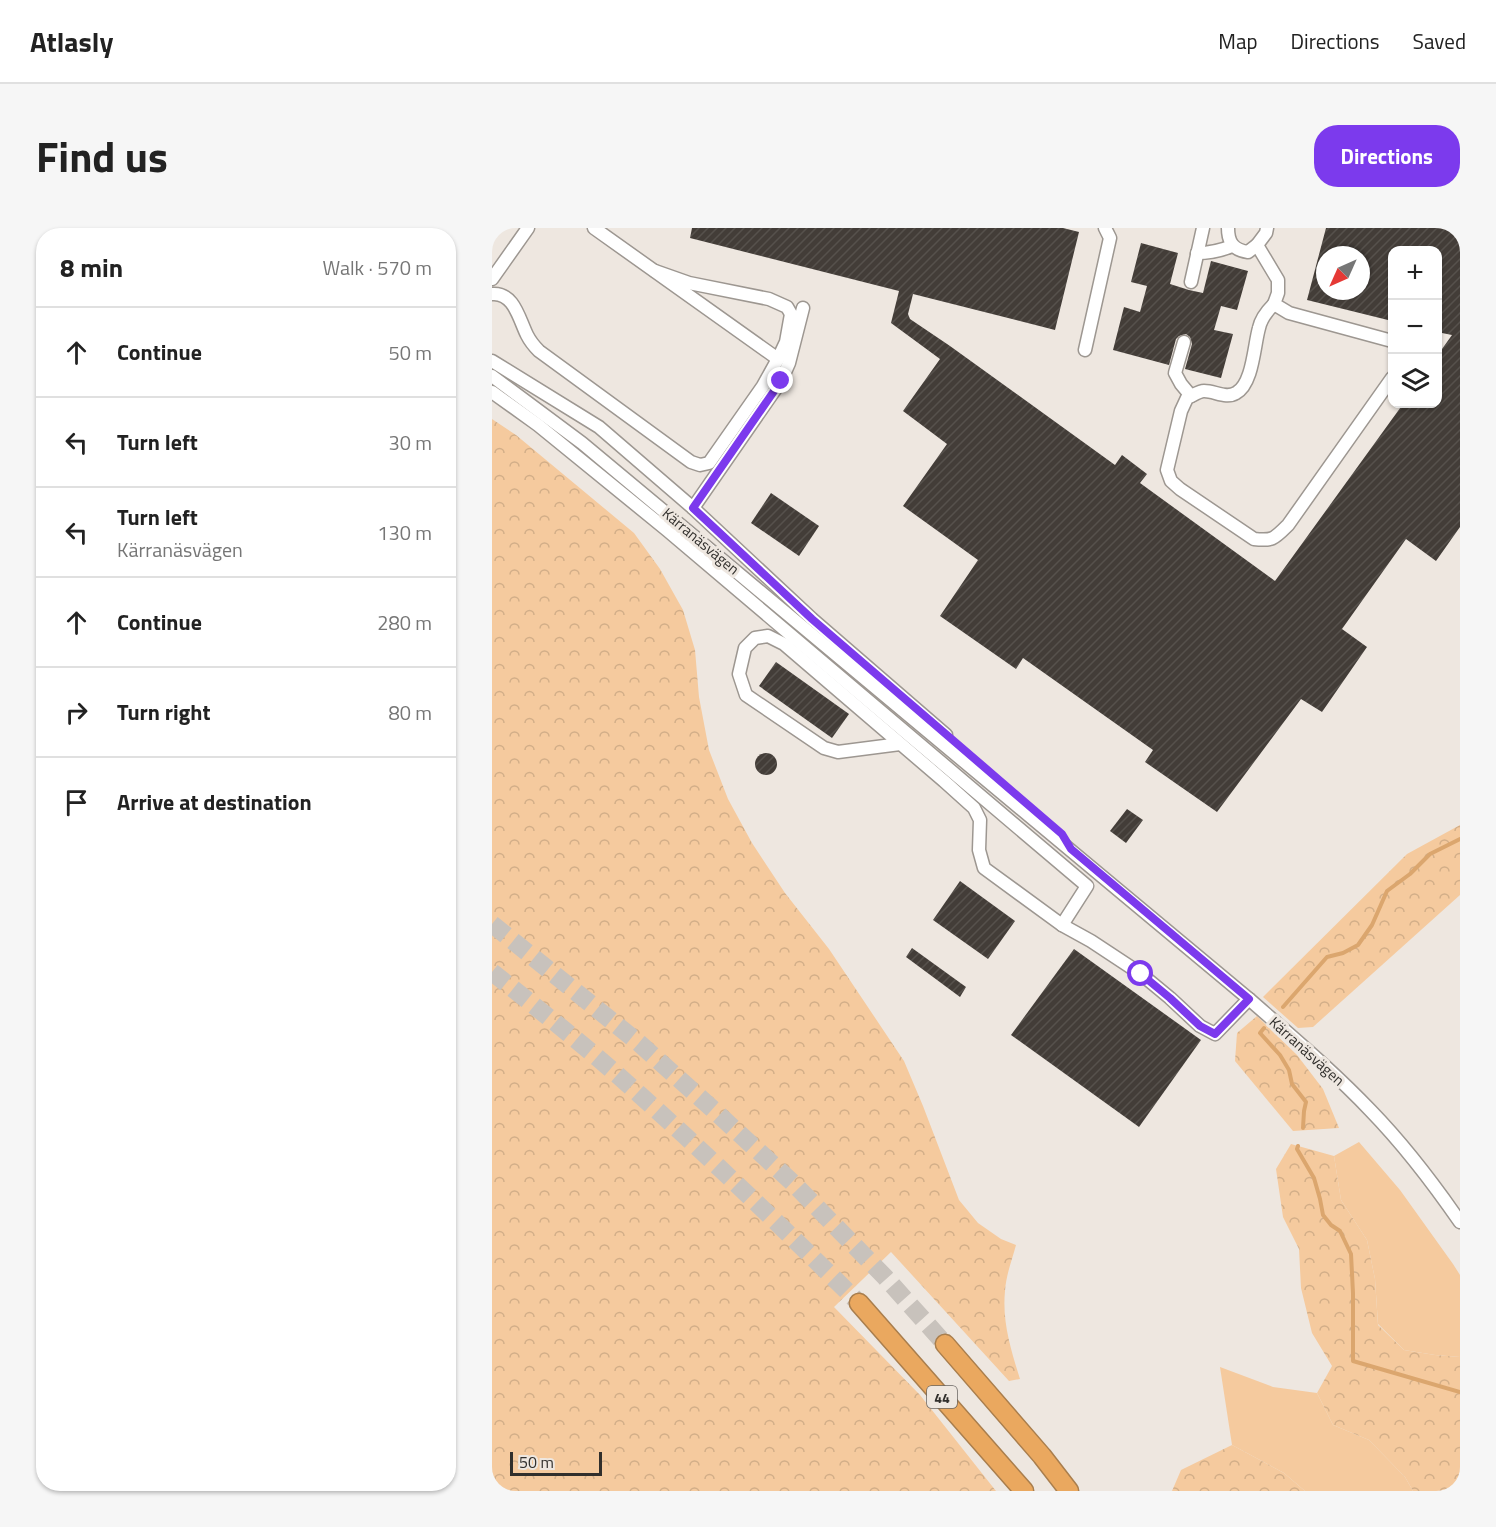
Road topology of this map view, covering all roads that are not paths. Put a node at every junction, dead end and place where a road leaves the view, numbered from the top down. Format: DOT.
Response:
graph roads {
  1 [pos="528,228"];
  2 [pos="594,228"];
  3 [pos="1105,228"];
  4 [pos="1203,228"];
  5 [pos="1228,228"];
  6 [pos="1267,228"];
  7 [pos="1257,245"];
  8 [pos="1232,246"];
  9 [pos="1197,253"];
  10 [pos="655,271"];
  11 [pos="492,279"];
  12 [pos="1191,282"];
  13 [pos="492,294"];
  14 [pos="1274,304"];
  15 [pos="803,308"];
  16 [pos="1388,340"];
  17 [pos="1184,342"];
  18 [pos="1085,351"];
  19 [pos="778,359"];
  20 [pos="492,361"];
  21 [pos="492,376"];
  22 [pos="1388,384"];
  23 [pos="492,392"];
  24 [pos="1191,396"];
  25 [pos="693,508"];
  26 [pos="900,744"];
  27 [pos="1071,849"];
  28 [pos="1062,925"];
  29 [pos="1249,999"];
  30 [pos="1460,1222"];
  31 [pos="859,1303"];
  32 [pos="945,1344"];
  33 [pos="1024,1491"];
  34 [pos="1069,1491"];
  1 -- 11 [label="street"];
  2 -- 10 [label="street"];
  3 -- 18 [label="street"];
  4 -- 9 [label="street"];
  5 -- 8 [label="street"];
  6 -- 7 [label="street"];
  7 -- 8 [label="street"];
  7 -- 14 [label="street"];
  8 -- 9 [label="street"];
  9 -- 12 [label="street"];
  10 -- 19 [label="street"];
  10 -- 19 [label="street"];
  13 -- 19 [label="street"];
  14 -- 16 [label="street"];
  14 -- 24 [label="street"];
  15 -- 25 [label="street"];
  17 -- 24 [label="street"];
  20 -- 25 [label="street"];
  21 -- 27 [label="street, Kärranäsvägen"];
  22 -- 24 [label="street"];
  23 -- 28 [label="street"];
  25 -- 27 [label="street"];
  26 -- 26 [label="street"];
  26 -- 28 [label="street"];
  27 -- 29 [label="street, Kärranäsvägen"];
  28 -- 29 [label="street"];
  29 -- 30 [label="street, Kärranäsvägen"];
  31 -- 33 [label="highway, 44"];
  32 -- 34 [label="highway, 44"];
}
